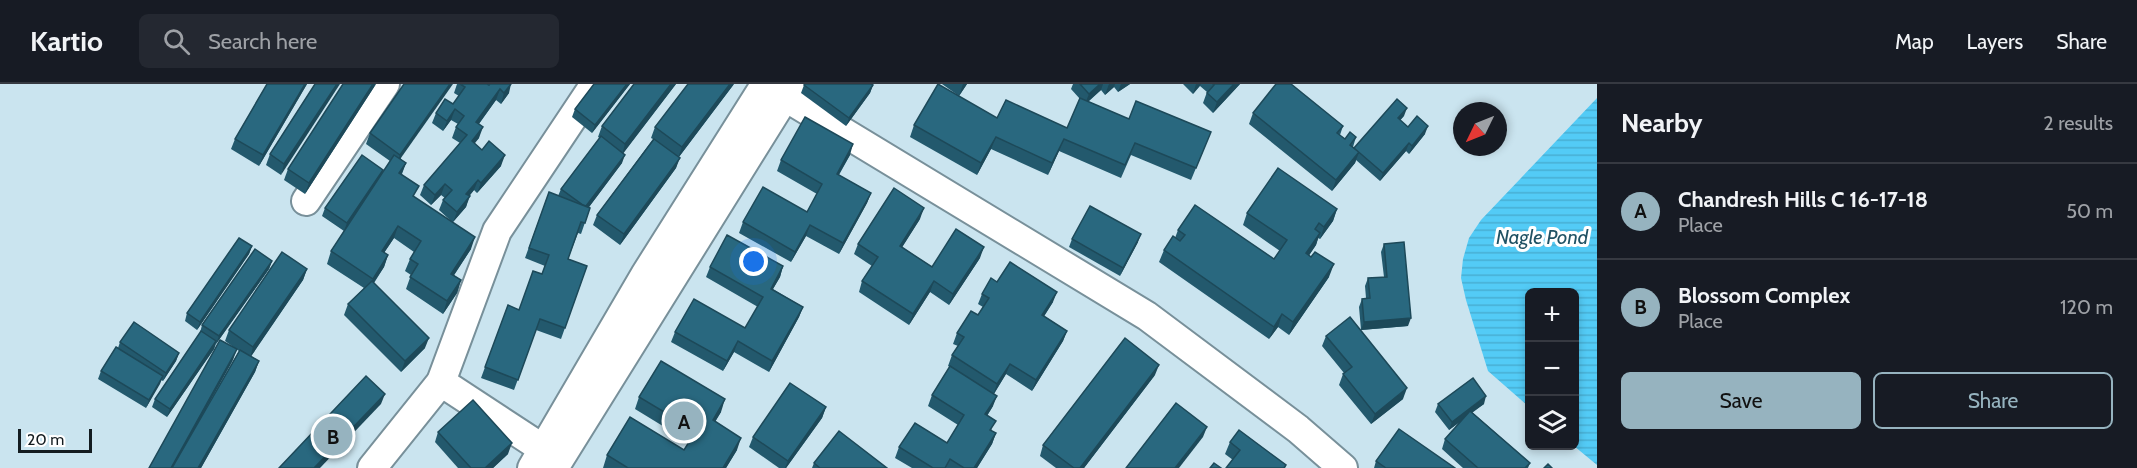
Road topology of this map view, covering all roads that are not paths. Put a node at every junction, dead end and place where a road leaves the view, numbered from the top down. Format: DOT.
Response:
graph roads {
  1 [pos="385,84"];
  2 [pos="594,84"];
  3 [pos="776,88"];
  4 [pos="306,201"];
  5 [pos="441,382"];
  6 [pos="552,462"];
  7 [pos="372,468"];
  8 [pos="1343,468"];
  1 -- 4 [label="street"];
  2 -- 5 [label="street"];
  3 -- 6 [label="street"];
  3 -- 8 [label="street"];
  5 -- 6 [label="street"];
  5 -- 7 [label="street"];
}
